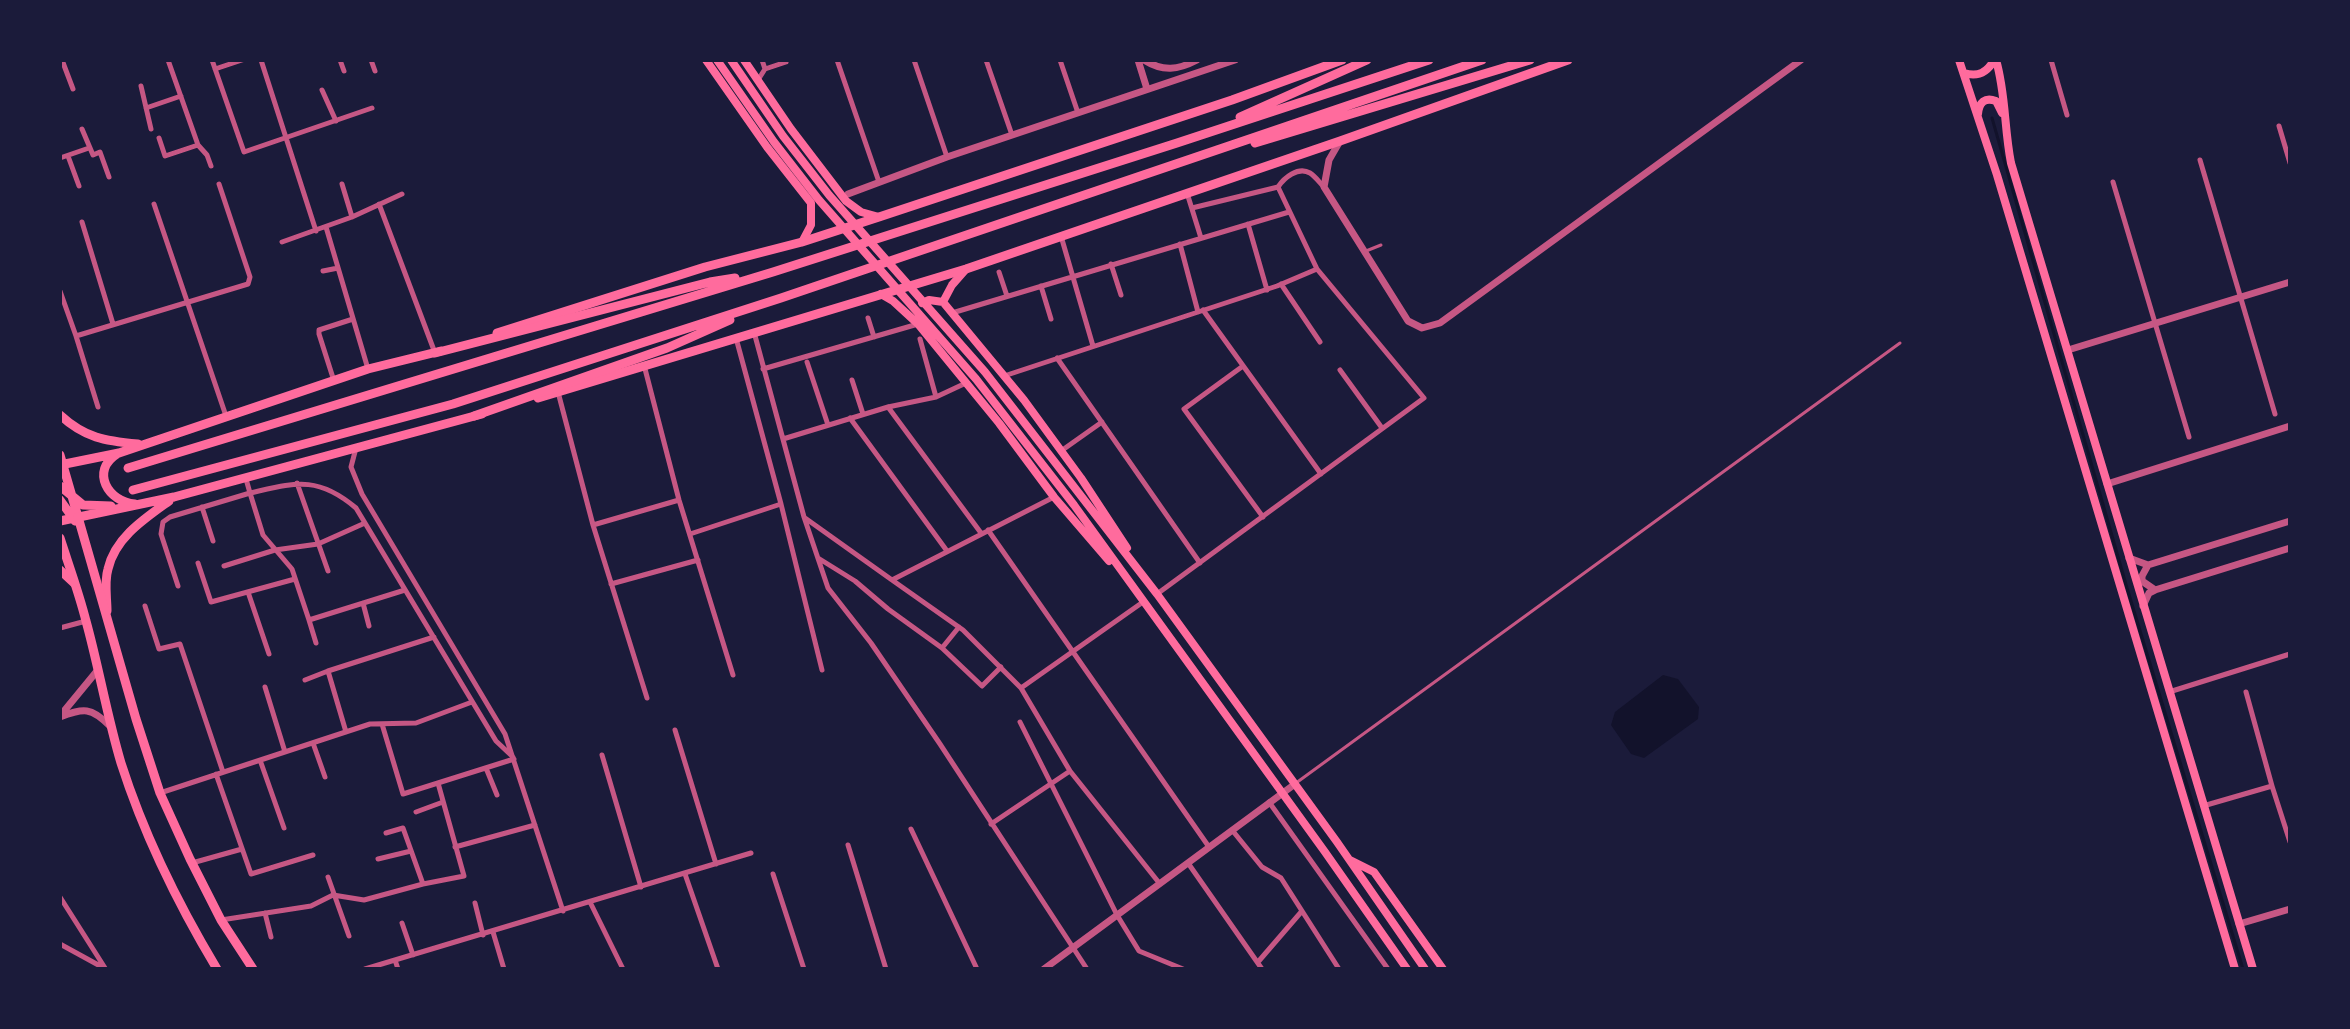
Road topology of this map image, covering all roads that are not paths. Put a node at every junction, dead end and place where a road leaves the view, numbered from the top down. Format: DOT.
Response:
graph roads {
  1 [pos="62,60"];
  2 [pos="168,60"];
  3 [pos="212,60"];
  4 [pos="242,60"];
  5 [pos="261,60"];
  6 [pos="340,60"];
  7 [pos="371,60"];
  8 [pos="706,60"];
  9 [pos="717,60"];
  10 [pos="731,60"];
  11 [pos="744,60"];
  12 [pos="762,60"];
  13 [pos="837,60"];
  14 [pos="914,60"];
  15 [pos="986,60"];
  16 [pos="1060,60"];
  17 [pos="1138,60"];
  18 [pos="1144,60"];
  19 [pos="1197,60"];
  20 [pos="1235,60"];
  21 [pos="1342,60"];
  22 [pos="1367,60"];
  23 [pos="1429,60"];
  24 [pos="1482,60"];
  25 [pos="1530,60"];
  26 [pos="1568,60"];
  27 [pos="1801,60"];
  28 [pos="1959,60"];
  29 [pos="1995,60"];
  30 [pos="2051,60"];
  31 [pos="786,62"];
  32 [pos="1219,63"];
  33 [pos="215,69"];
  34 [pos="765,69"];
  35 [pos="344,71"];
  36 [pos="375,71"];
  37 [pos="1964,73"];
  38 [pos="758,80"];
  39 [pos="141,86"];
  40 [pos="1147,89"];
  41 [pos="73,90"];
  42 [pos="322,90"];
  43 [pos="181,96"];
  44 [pos="146,108"];
  45 [pos="372,108"];
  46 [pos="1078,112"];
  47 [pos="2067,115"];
  48 [pos="1978,118"];
  49 [pos="2004,118"];
  50 [pos="336,121"];
  51 [pos="2279,126"];
  52 [pos="82,129"];
  53 [pos="151,129"];
  54 [pos="1012,135"];
  55 [pos="159,138"];
  56 [pos="287,139"];
  57 [pos="1340,141"];
  58 [pos="1177,143"];
  59 [pos="198,145"];
  60 [pos="89,148"];
  61 [pos="68,156"];
  62 [pos="947,157"];
  63 [pos="60,158"];
  64 [pos="2200,160"];
  65 [pos="1183,161"];
  66 [pos="2290,163"];
  67 [pos="211,166"];
  68 [pos="109,177"];
  69 [pos="879,182"];
  70 [pos="2113,182"];
  71 [pos="219,184"];
  72 [pos="342,184"];
  73 [pos="79,186"];
  74 [pos="1278,187"];
  75 [pos="1324,187"];
  76 [pos="838,191"];
  77 [pos="1187,193"];
  78 [pos="402,194"];
  79 [pos="848,194"];
  80 [pos="811,203"];
  81 [pos="154,204"];
  82 [pos="379,204"];
  83 [pos="1192,208"];
  84 [pos="1289,212"];
  85 [pos="352,217"];
  86 [pos="879,218"];
  87 [pos="82,222"];
  88 [pos="1248,224"];
  89 [pos="327,227"];
  90 [pos="316,231"];
  91 [pos="1061,236"];
  92 [pos="1201,238"];
  93 [pos="282,242"];
  94 [pos="802,242"];
  95 [pos="1179,244"];
  96 [pos="1381,245"];
  97 [pos="1364,251"];
  98 [pos="1111,264"];
  99 [pos="338,268"];
  100 [pos="966,269"];
  101 [pos="1317,269"];
  102 [pos="323,272"];
  103 [pos="773,272"];
  104 [pos="999,272"];
  105 [pos="1072,276"];
  106 [pos="2290,282"];
  107 [pos="1281,284"];
  108 [pos="1041,286"];
  109 [pos="1267,290"];
  110 [pos="60,291"];
  111 [pos="881,294"];
  112 [pos="1121,295"];
  113 [pos="1008,296"];
  114 [pos="2241,297"];
  115 [pos="781,298"];
  116 [pos="943,302"];
  117 [pos="186,303"];
  118 [pos="1201,311"];
  119 [pos="952,313"];
  120 [pos="868,318"];
  121 [pos="354,319"];
  122 [pos="1051,319"];
  123 [pos="916,322"];
  124 [pos="2155,323"];
  125 [pos="113,324"];
  126 [pos="754,332"];
  127 [pos="76,336"];
  128 [pos="874,337"];
  129 [pos="736,338"];
  130 [pos="920,339"];
  131 [pos="1320,342"];
  132 [pos="1900,343"];
  133 [pos="1093,346"];
  134 [pos="2068,350"];
  135 [pos="435,353"];
  136 [pos="1057,358"];
  137 [pos="807,362"];
  138 [pos="644,365"];
  139 [pos="1243,366"];
  140 [pos="368,369"];
  141 [pos="763,369"];
  142 [pos="1340,370"];
  143 [pos="1004,376"];
  144 [pos="852,380"];
  145 [pos="334,381"];
  146 [pos="966,383"];
  147 [pos="557,392"];
  148 [pos="936,396"];
  149 [pos="98,407"];
  150 [pos="888,407"];
  151 [pos="863,414"];
  152 [pos="2275,414"];
  153 [pos="60,415"];
  154 [pos="226,416"];
  155 [pos="474,416"];
  156 [pos="850,418"];
  157 [pos="1102,422"];
  158 [pos="828,425"];
  159 [pos="2290,426"];
  160 [pos="1382,428"];
  161 [pos="2189,437"];
  162 [pos="783,439"];
  163 [pos="144,444"];
  164 [pos="356,448"];
  165 [pos="1061,451"];
  166 [pos="118,453"];
  167 [pos="61,461"];
  168 [pos="128,468"];
  169 [pos="1321,474"];
  170 [pos="246,479"];
  171 [pos="297,483"];
  172 [pos="2108,484"];
  173 [pos="60,486"];
  174 [pos="134,490"];
  175 [pos="250,493"];
  176 [pos="72,497"];
  177 [pos="174,497"];
  178 [pos="1054,497"];
  179 [pos="60,500"];
  180 [pos="679,500"];
  181 [pos="141,504"];
  182 [pos="781,504"];
  183 [pos="202,507"];
  184 [pos="804,517"];
  185 [pos="1263,517"];
  186 [pos="75,518"];
  187 [pos="60,521"];
  188 [pos="2290,521"];
  189 [pos="365,524"];
  190 [pos="593,525"];
  191 [pos="988,530"];
  192 [pos="981,533"];
  193 [pos="690,534"];
  194 [pos="60,538"];
  195 [pos="213,541"];
  196 [pos="318,544"];
  197 [pos="2290,548"];
  198 [pos="275,550"];
  199 [pos="946,551"];
  200 [pos="818,558"];
  201 [pos="2129,558"];
  202 [pos="698,560"];
  203 [pos="198,563"];
  204 [pos="1200,563"];
  205 [pos="2148,565"];
  206 [pos="224,566"];
  207 [pos="60,570"];
  208 [pos="327,571"];
  209 [pos="295,579"];
  210 [pos="892,580"];
  211 [pos="74,583"];
  212 [pos="611,584"];
  213 [pos="178,586"];
  214 [pos="405,590"];
  215 [pos="2155,590"];
  216 [pos="248,592"];
  217 [pos="1157,594"];
  218 [pos="1143,602"];
  219 [pos="363,603"];
  220 [pos="145,606"];
  221 [pos="2144,606"];
  222 [pos="107,616"];
  223 [pos="309,620"];
  224 [pos="86,621"];
  225 [pos="369,626"];
  226 [pos="959,627"];
  227 [pos="60,628"];
  228 [pos="434,637"];
  229 [pos="316,643"];
  230 [pos="942,648"];
  231 [pos="1073,652"];
  232 [pos="269,654"];
  233 [pos="2290,654"];
  234 [pos="1001,667"];
  235 [pos="822,670"];
  236 [pos="97,671"];
  237 [pos="328,671"];
  238 [pos="733,675"];
  239 [pos="304,680"];
  240 [pos="265,687"];
  241 [pos="1022,688"];
  242 [pos="2169,692"];
  243 [pos="2246,692"];
  244 [pos="647,698"];
  245 [pos="472,702"];
  246 [pos="60,717"];
  247 [pos="1020,722"];
  248 [pos="382,724"];
  249 [pos="110,726"];
  250 [pos="675,730"];
  251 [pos="346,732"];
  252 [pos="313,742"];
  253 [pos="285,752"];
  254 [pos="602,755"];
  255 [pos="514,759"];
  256 [pos="261,760"];
  257 [pos="486,768"];
  258 [pos="1070,771"];
  259 [pos="223,772"];
  260 [pos="216,774"];
  261 [pos="325,777"];
  262 [pos="438,783"];
  263 [pos="1295,784"];
  264 [pos="1051,785"];
  265 [pos="2272,786"];
  266 [pos="160,793"];
  267 [pos="1282,793"];
  268 [pos="497,795"];
  269 [pos="443,802"];
  270 [pos="1269,802"];
  271 [pos="2203,806"];
  272 [pos="416,812"];
  273 [pos="992,824"];
  274 [pos="535,825"];
  275 [pos="284,828"];
  276 [pos="911,829"];
  277 [pos="1232,830"];
  278 [pos="386,832"];
  279 [pos="2290,842"];
  280 [pos="848,845"];
  281 [pos="455,847"];
  282 [pos="1209,847"];
  283 [pos="242,849"];
  284 [pos="411,851"];
  285 [pos="752,853"];
  286 [pos="313,855"];
  287 [pos="1348,859"];
  288 [pos="378,860"];
  289 [pos="192,863"];
  290 [pos="1188,863"];
  291 [pos="716,864"];
  292 [pos="773,873"];
  293 [pos="685,874"];
  294 [pos="327,877"];
  295 [pos="423,884"];
  296 [pos="1160,884"];
  297 [pos="641,887"];
  298 [pos="333,894"];
  299 [pos="60,897"];
  300 [pos="590,902"];
  301 [pos="475,903"];
  302 [pos="2290,909"];
  303 [pos="563,911"];
  304 [pos="1302,911"];
  305 [pos="266,913"];
  306 [pos="1117,915"];
  307 [pos="222,920"];
  308 [pos="402,923"];
  309 [pos="2239,924"];
  310 [pos="493,932"];
  311 [pos="483,934"];
  312 [pos="271,936"];
  313 [pos="349,936"];
  314 [pos="60,944"];
  315 [pos="1073,947"];
  316 [pos="413,955"];
  317 [pos="395,960"];
  318 [pos="1258,962"];
  319 [pos="105,969"];
  320 [pos="217,969"];
  321 [pos="253,969"];
  322 [pos="365,969"];
  323 [pos="398,969"];
  324 [pos="504,969"];
  325 [pos="623,969"];
  326 [pos="718,969"];
  327 [pos="804,969"];
  328 [pos="886,969"];
  329 [pos="977,969"];
  330 [pos="1044,969"];
  331 [pos="1087,969"];
  332 [pos="1183,969"];
  333 [pos="1262,969"];
  334 [pos="1339,969"];
  335 [pos="1388,969"];
  336 [pos="1407,969"];
  337 [pos="1425,969"];
  338 [pos="1443,969"];
  339 [pos="2235,969"];
  340 [pos="2253,969"];
  1 -- 41 [label="street"];
  2 -- 43 [label="street"];
  3 -- 33 [label="street"];
  4 -- 33 [label="street"];
  5 -- 56 [label="street"];
  6 -- 35 [label="street"];
  7 -- 36 [label="street"];
  8 -- 80 [label="main road"];
  9 -- 218 [label="main road"];
  10 -- 217 [label="main road"];
  11 -- 38 [label="main road"];
  12 -- 34 [label="street"];
  13 -- 69 [label="street"];
  14 -- 62 [label="street"];
  15 -- 54 [label="street"];
  16 -- 46 [label="street"];
  17 -- 40 [label="street"];
  18 -- 19 [label="street"];
  20 -- 32 [label="street"];
  21 -- 86 [label="main road"];
  22 -- 58 [label="main road"];
  23 -- 58 [label="main road"];
  24 -- 65 [label="main road"];
  25 -- 65 [label="main road"];
  26 -- 57 [label="main road"];
  27 -- 97 [label="street"];
  28 -- 37 [label="main road"];
  29 -- 37 [label="main road"];
  29 -- 49 [label="main road"];
  30 -- 47 [label="street"];
  31 -- 34 [label="street"];
  32 -- 40 [label="street"];
  33 -- 56 [label="street"];
  34 -- 38 [label="street"];
  37 -- 48 [label="main road"];
  38 -- 76 [label="main road"];
  39 -- 44 [label="street"];
  40 -- 46 [label="street"];
  42 -- 50 [label="street"];
  43 -- 44 [label="street"];
  43 -- 59 [label="street"];
  44 -- 53 [label="street"];
  45 -- 50 [label="street"];
  46 -- 54 [label="street"];
  48 -- 49 [label="main road"];
  48 -- 339 [label="main road"];
  49 -- 134 [label="main road"];
  50 -- 56 [label="street"];
  51 -- 66 [label="street"];
  52 -- 60 [label="street"];
  54 -- 62 [label="street"];
  55 -- 59 [label="street"];
  56 -- 90 [label="street"];
  57 -- 75 [label="street"];
  57 -- 77 [label="main road"];
  58 -- 103 [label="main road"];
  59 -- 67 [label="street"];
  60 -- 61 [label="street"];
  60 -- 68 [label="street"];
  61 -- 63 [label="street"];
  61 -- 73 [label="street"];
  62 -- 69 [label="street"];
  64 -- 114 [label="street"];
  65 -- 115 [label="main road"];
  69 -- 79 [label="street"];
  70 -- 124 [label="street"];
  71 -- 117 [label="street"];
  72 -- 85 [label="street"];
  74 -- 75 [label="street"];
  74 -- 83 [label="street"];
  74 -- 84 [label="street"];
  75 -- 97 [label="street"];
  76 -- 80 [label="main road"];
  76 -- 86 [label="main road"];
  77 -- 83 [label="street"];
  77 -- 91 [label="main road"];
  78 -- 82 [label="street"];
  80 -- 94 [label="main road"];
  81 -- 117 [label="street"];
  82 -- 85 [label="street"];
  82 -- 135 [label="street"];
  83 -- 92 [label="street"];
  84 -- 88 [label="street"];
  84 -- 101 [label="street"];
  85 -- 89 [label="street"];
  86 -- 94 [label="main road"];
  87 -- 125 [label="street"];
  88 -- 92 [label="street"];
  88 -- 109 [label="street"];
  89 -- 90 [label="street"];
  89 -- 99 [label="street"];
  90 -- 93 [label="street"];
  91 -- 100 [label="main road"];
  91 -- 105 [label="street"];
  92 -- 95 [label="street"];
  94 -- 135 [label="main road"];
  95 -- 98 [label="street"];
  95 -- 118 [label="street"];
  96 -- 97 [label="lane"];
  98 -- 105 [label="street"];
  98 -- 112 [label="street"];
  99 -- 102 [label="street"];
  99 -- 121 [label="street"];
  100 -- 111 [label="main road"];
  100 -- 116 [label="main road"];
  101 -- 107 [label="street"];
  101 -- 160 [label="street"];
  103 -- 135 [label="main road"];
  103 -- 168 [label="main road"];
  104 -- 113 [label="street"];
  105 -- 108 [label="street"];
  105 -- 133 [label="street"];
  106 -- 114 [label="street"];
  107 -- 109 [label="street"];
  107 -- 131 [label="street"];
  108 -- 113 [label="street"];
  108 -- 122 [label="street"];
  109 -- 118 [label="street"];
  110 -- 127 [label="street"];
  111 -- 123 [label="main road"];
  111 -- 126 [label="main road"];
  113 -- 119 [label="street"];
  114 -- 124 [label="street"];
  114 -- 152 [label="street"];
  115 -- 155 [label="main road"];
  115 -- 174 [label="main road"];
  116 -- 119 [label="main road"];
  116 -- 123 [label="main road"];
  117 -- 125 [label="street"];
  117 -- 154 [label="street"];
  118 -- 133 [label="street"];
  118 -- 139 [label="street"];
  119 -- 143 [label="main road"];
  120 -- 128 [label="street"];
  121 -- 140 [label="street"];
  121 -- 145 [label="street"];
  123 -- 128 [label="street"];
  123 -- 146 [label="main road"];
  124 -- 134 [label="street"];
  124 -- 161 [label="street"];
  125 -- 127 [label="street"];
  126 -- 129 [label="main road"];
  126 -- 141 [label="street"];
  127 -- 149 [label="street"];
  128 -- 141 [label="street"];
  129 -- 138 [label="main road"];
  129 -- 182 [label="street"];
  130 -- 148 [label="street"];
  132 -- 263 [label="lane"];
  133 -- 136 [label="street"];
  134 -- 172 [label="main road"];
  135 -- 140 [label="main road"];
  136 -- 143 [label="street"];
  136 -- 157 [label="street"];
  137 -- 158 [label="street"];
  138 -- 147 [label="main road"];
  138 -- 180 [label="street"];
  139 -- 169 [label="street"];
  139 -- 185 [label="street"];
  140 -- 145 [label="main road"];
  141 -- 162 [label="street"];
  142 -- 160 [label="street"];
  143 -- 165 [label="main road"];
  144 -- 151 [label="street"];
  145 -- 154 [label="main road"];
  146 -- 148 [label="street"];
  146 -- 178 [label="main road"];
  147 -- 155 [label="main road"];
  147 -- 190 [label="street"];
  148 -- 150 [label="street"];
  150 -- 151 [label="street"];
  150 -- 192 [label="street"];
  151 -- 156 [label="street"];
  153 -- 163 [label="main road"];
  154 -- 163 [label="main road"];
  155 -- 164 [label="main road"];
  156 -- 158 [label="street"];
  156 -- 199 [label="street"];
  157 -- 165 [label="street"];
  157 -- 204 [label="street"];
  158 -- 162 [label="street"];
  159 -- 172 [label="street"];
  160 -- 169 [label="street"];
  162 -- 184 [label="street"];
  163 -- 166 [label="main road"];
  164 -- 170 [label="main road"];
  164 -- 255 [label="street"];
  165 -- 217 [label="main road"];
  166 -- 167 [label="main road"];
  166 -- 181 [label="main road"];
  167 -- 176 [label="main road"];
  169 -- 185 [label="street"];
  170 -- 175 [label="street"];
  170 -- 177 [label="main road"];
  171 -- 175 [label="street"];
  171 -- 189 [label="street"];
  171 -- 196 [label="street"];
  172 -- 201 [label="main road"];
  173 -- 176 [label="main road"];
  175 -- 183 [label="street"];
  175 -- 198 [label="street"];
  176 -- 181 [label="main road"];
  176 -- 186 [label="main road"];
  177 -- 181 [label="main road"];
  177 -- 222 [label="main road"];
  178 -- 191 [label="street"];
  178 -- 218 [label="main road"];
  179 -- 186 [label="main road"];
  180 -- 190 [label="street"];
  180 -- 193 [label="street"];
  181 -- 186 [label="main road"];
  182 -- 193 [label="street"];
  182 -- 235 [label="street"];
  183 -- 195 [label="street"];
  183 -- 213 [label="street"];
  184 -- 200 [label="street"];
  184 -- 210 [label="street"];
  185 -- 204 [label="street"];
  186 -- 187 [label="main road"];
  186 -- 222 [label="main road"];
  188 -- 205 [label="street"];
  189 -- 196 [label="street"];
  189 -- 214 [label="street"];
  190 -- 212 [label="street"];
  191 -- 192 [label="street"];
  191 -- 231 [label="street"];
  192 -- 199 [label="street"];
  193 -- 202 [label="street"];
  194 -- 211 [label="main road"];
  196 -- 198 [label="street"];
  196 -- 208 [label="street"];
  197 -- 215 [label="street"];
  198 -- 206 [label="street"];
  198 -- 209 [label="street"];
  199 -- 210 [label="street"];
  200 -- 230 [label="street"];
  200 -- 273 [label="street"];
  201 -- 205 [label="street"];
  201 -- 221 [label="main road"];
  202 -- 212 [label="street"];
  202 -- 238 [label="street"];
  203 -- 216 [label="street"];
  204 -- 217 [label="street"];
  205 -- 215 [label="street"];
  207 -- 211 [label="main road"];
  209 -- 216 [label="street"];
  209 -- 223 [label="street"];
  210 -- 226 [label="street"];
  211 -- 224 [label="main road"];
  212 -- 244 [label="street"];
  214 -- 219 [label="street"];
  214 -- 228 [label="street"];
  215 -- 221 [label="street"];
  216 -- 232 [label="street"];
  217 -- 263 [label="main road"];
  218 -- 231 [label="street"];
  218 -- 267 [label="main road"];
  219 -- 223 [label="street"];
  219 -- 225 [label="street"];
  220 -- 259 [label="street"];
  221 -- 242 [label="main road"];
  222 -- 266 [label="main road"];
  223 -- 229 [label="street"];
  224 -- 227 [label="street"];
  224 -- 236 [label="main road"];
  226 -- 230 [label="street"];
  226 -- 234 [label="street"];
  228 -- 237 [label="street"];
  228 -- 245 [label="street"];
  230 -- 234 [label="street"];
  231 -- 241 [label="street"];
  231 -- 282 [label="street"];
  233 -- 242 [label="street"];
  234 -- 241 [label="street"];
  236 -- 246 [label="street"];
  236 -- 249 [label="main road"];
  237 -- 239 [label="street"];
  237 -- 251 [label="street"];
  240 -- 253 [label="street"];
  241 -- 258 [label="street"];
  242 -- 271 [label="main road"];
  243 -- 265 [label="street"];
  245 -- 248 [label="street"];
  245 -- 255 [label="street"];
  246 -- 249 [label="street"];
  247 -- 264 [label="street"];
  248 -- 251 [label="street"];
  248 -- 262 [label="street"];
  249 -- 320 [label="main road"];
  250 -- 291 [label="street"];
  251 -- 252 [label="street"];
  252 -- 253 [label="street"];
  252 -- 261 [label="street"];
  253 -- 256 [label="street"];
  254 -- 297 [label="street"];
  255 -- 257 [label="street"];
  255 -- 274 [label="street"];
  256 -- 259 [label="street"];
  256 -- 275 [label="street"];
  257 -- 262 [label="street"];
  257 -- 268 [label="street"];
  258 -- 264 [label="street"];
  258 -- 296 [label="street"];
  259 -- 260 [label="street"];
  260 -- 266 [label="street"];
  260 -- 283 [label="street"];
  262 -- 269 [label="street"];
  263 -- 267 [label="street"];
  263 -- 287 [label="main road"];
  264 -- 273 [label="street"];
  264 -- 306 [label="street"];
  265 -- 271 [label="street"];
  265 -- 279 [label="street"];
  266 -- 289 [label="main road"];
  267 -- 270 [label="street"];
  267 -- 336 [label="main road"];
  269 -- 272 [label="street"];
  269 -- 281 [label="street"];
  270 -- 277 [label="street"];
  270 -- 335 [label="street"];
  271 -- 309 [label="main road"];
  273 -- 315 [label="street"];
  274 -- 281 [label="street"];
  274 -- 303 [label="street"];
  276 -- 329 [label="street"];
  277 -- 282 [label="street"];
  277 -- 304 [label="street"];
  278 -- 284 [label="street"];
  280 -- 328 [label="street"];
  281 -- 295 [label="street"];
  282 -- 290 [label="street"];
  283 -- 286 [label="street"];
  283 -- 289 [label="street"];
  284 -- 288 [label="street"];
  284 -- 295 [label="street"];
  285 -- 291 [label="street"];
  287 -- 337 [label="main road"];
  287 -- 338 [label="main road"];
  289 -- 307 [label="main road"];
  290 -- 296 [label="street"];
  290 -- 318 [label="street"];
  291 -- 293 [label="street"];
  292 -- 327 [label="street"];
  293 -- 297 [label="street"];
  293 -- 326 [label="street"];
  294 -- 298 [label="street"];
  295 -- 298 [label="street"];
  296 -- 306 [label="street"];
  297 -- 300 [label="street"];
  298 -- 305 [label="street"];
  298 -- 313 [label="street"];
  299 -- 319 [label="street"];
  300 -- 303 [label="street"];
  300 -- 325 [label="street"];
  301 -- 311 [label="street"];
  302 -- 309 [label="street"];
  303 -- 310 [label="street"];
  304 -- 318 [label="street"];
  304 -- 334 [label="street"];
  305 -- 307 [label="street"];
  305 -- 312 [label="street"];
  306 -- 315 [label="street"];
  306 -- 332 [label="street"];
  307 -- 321 [label="main road"];
  308 -- 316 [label="street"];
  309 -- 340 [label="main road"];
  310 -- 311 [label="street"];
  310 -- 324 [label="street"];
  311 -- 316 [label="street"];
  314 -- 319 [label="street"];
  315 -- 330 [label="street"];
  315 -- 331 [label="street"];
  316 -- 317 [label="street"];
  317 -- 322 [label="street"];
  317 -- 323 [label="street"];
  318 -- 333 [label="street"];
}
